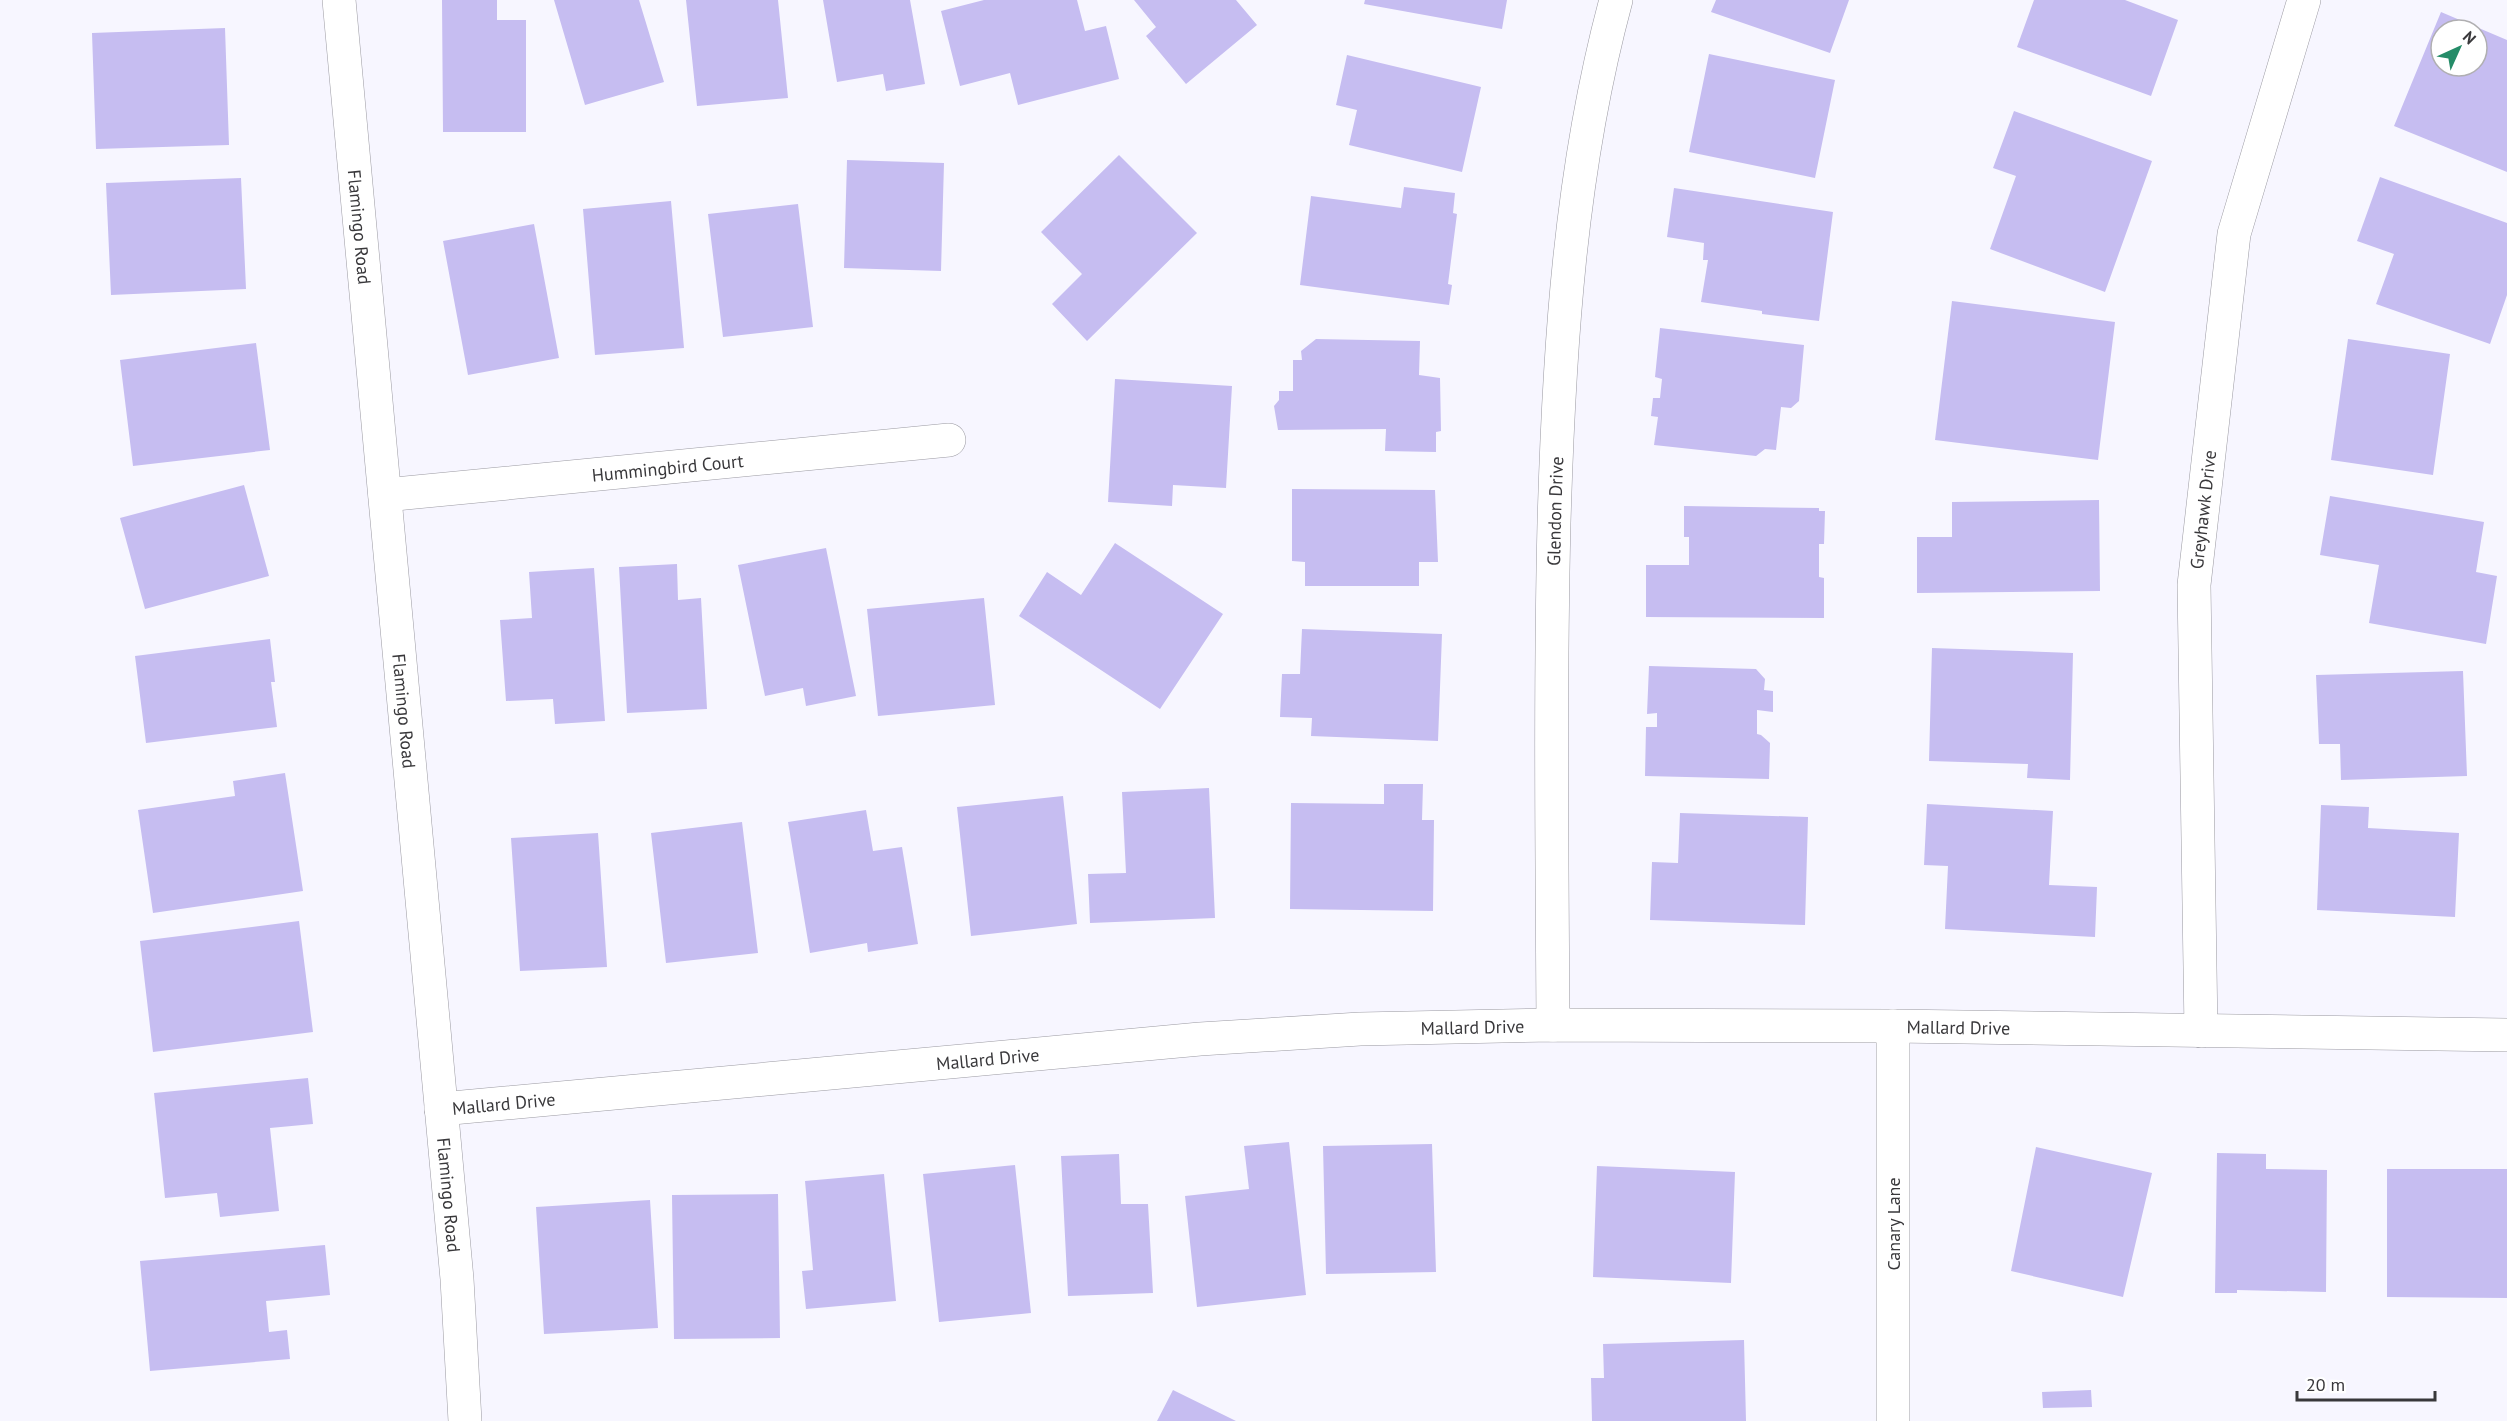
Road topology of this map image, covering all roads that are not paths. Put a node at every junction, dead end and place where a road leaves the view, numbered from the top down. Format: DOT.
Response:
graph roads {
  1 [pos="339,0"];
  2 [pos="1616,0"];
  3 [pos="2304,0"];
  4 [pos="949,440"];
  5 [pos="385,495"];
  6 [pos="1552,1025"];
  7 [pos="1893,1026"];
  8 [pos="2201,1030"];
  9 [pos="2507,1035"];
  10 [pos="441,1109"];
  11 [pos="465,1421"];
  12 [pos="1893,1421"];
  1 -- 5 [label="street, Flamingo Road"];
  2 -- 6 [label="street, Glendon Drive"];
  3 -- 8 [label="street, Greyhawk Drive"];
  4 -- 5 [label="street, Hummingbird Court"];
  5 -- 10 [label="street, Flamingo Road"];
  6 -- 7 [label="street, Mallard Drive"];
  6 -- 10 [label="street, Mallard Drive"];
  7 -- 8 [label="street, Mallard Drive"];
  7 -- 12 [label="street, Canary Lane"];
  8 -- 9 [label="street, Mallard Drive"];
  10 -- 11 [label="street, Flamingo Road"];
}
